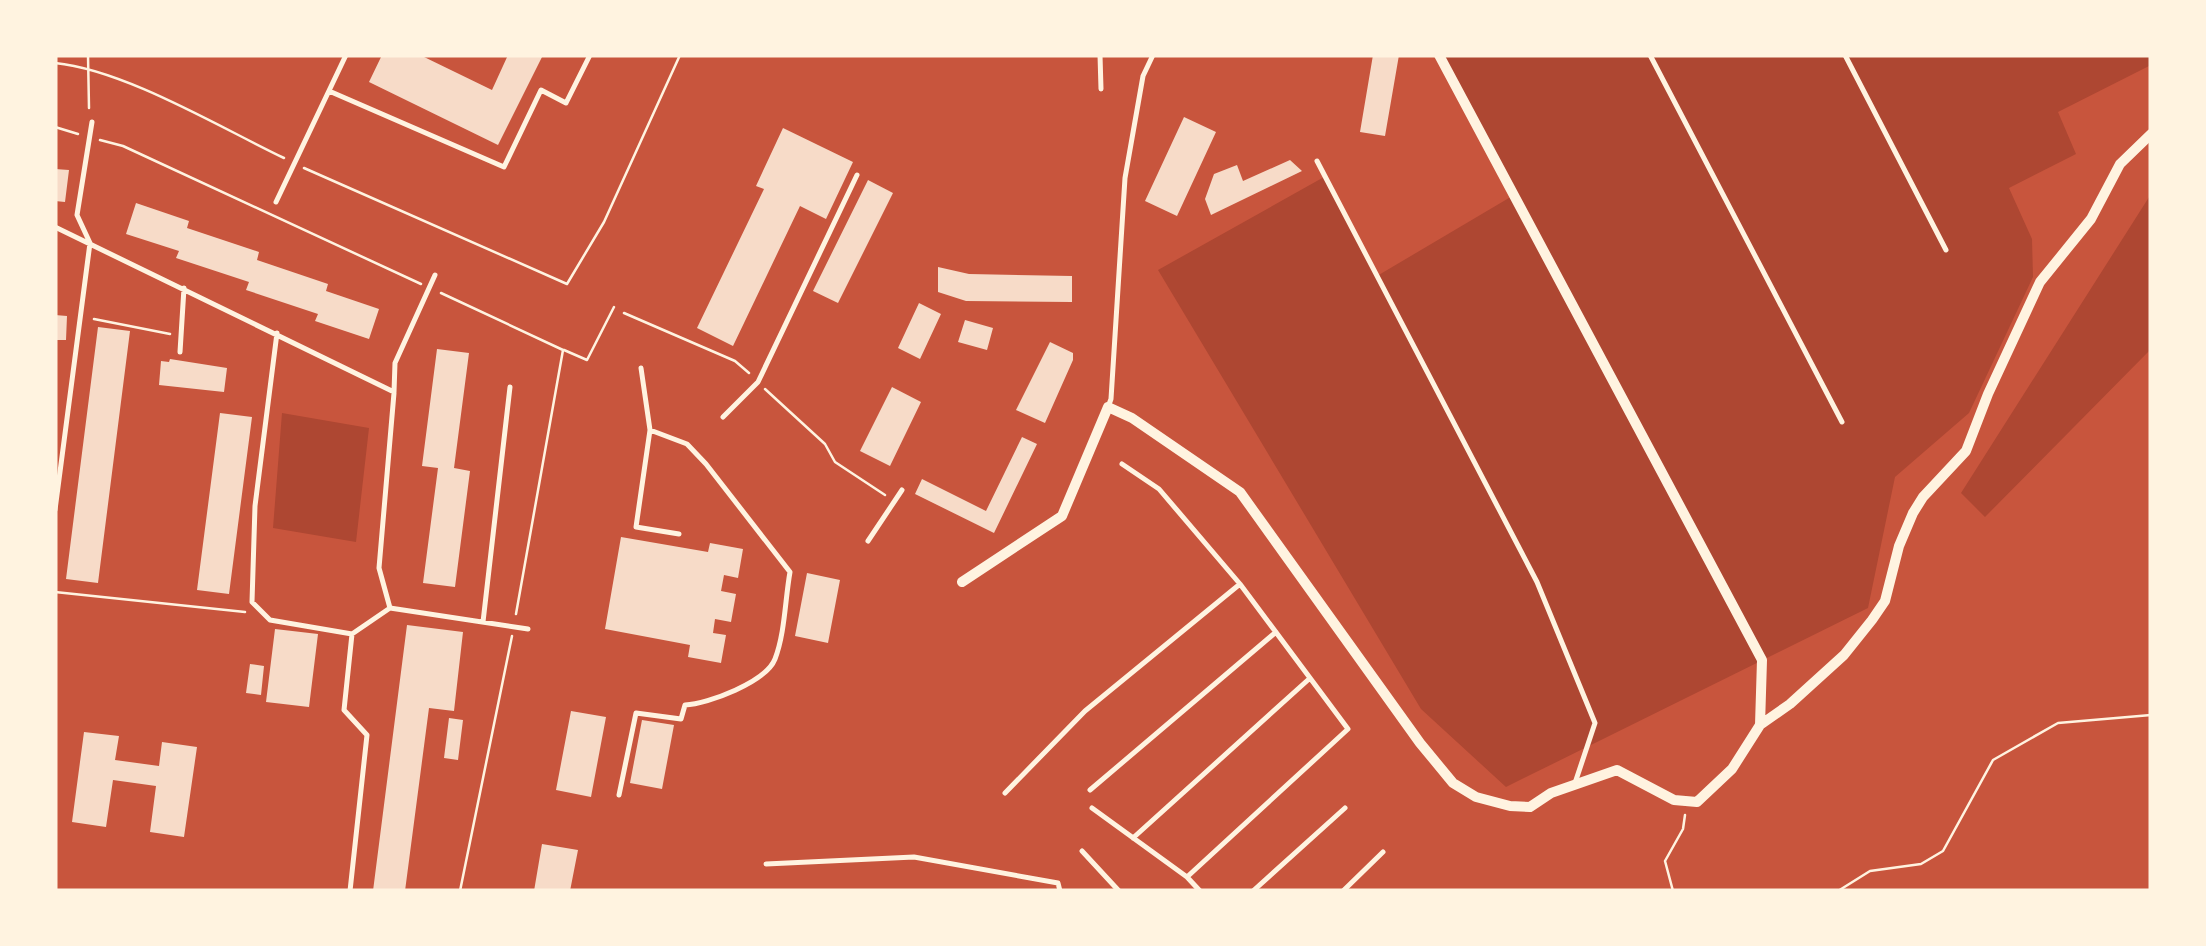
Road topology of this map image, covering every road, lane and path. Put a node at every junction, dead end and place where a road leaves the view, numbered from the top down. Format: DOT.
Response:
graph roads {
  1 [pos="88,55"];
  2 [pos="346,55"];
  3 [pos="590,55"];
  4 [pos="680,55"];
  5 [pos="1100,55"];
  6 [pos="1154,55"];
  7 [pos="1439,55"];
  8 [pos="1650,55"];
  9 [pos="1845,55"];
  10 [pos="55,63"];
  11 [pos="88,70"];
  12 [pos="1101,89"];
  13 [pos="329,91"];
  14 [pos="92,122"];
  15 [pos="55,128"];
  16 [pos="2151,134"];
  17 [pos="89,137"];
  18 [pos="1317,161"];
  19 [pos="294,163"];
  20 [pos="857,175"];
  21 [pos="276,202"];
  22 [pos="55,226"];
  23 [pos="90,244"];
  24 [pos="1946,250"];
  25 [pos="435,275"];
  26 [pos="184,288"];
  27 [pos="429,288"];
  28 [pos="614,307"];
  29 [pos="624,313"];
  30 [pos="78,315"];
  31 [pos="276,332"];
  32 [pos="181,336"];
  33 [pos="563,350"];
  34 [pos="180,352"];
  35 [pos="641,368"];
  36 [pos="758,382"];
  37 [pos="510,386"];
  38 [pos="394,392"];
  39 [pos="1108,407"];
  40 [pos="723,417"];
  41 [pos="1842,422"];
  42 [pos="650,430"];
  43 [pos="1122,464"];
  44 [pos="902,490"];
  45 [pos="55,510"];
  46 [pos="678,534"];
  47 [pos="868,541"];
  48 [pos="962,582"];
  49 [pos="1240,584"];
  50 [pos="55,592"];
  51 [pos="390,608"];
  52 [pos="229,611"];
  53 [pos="483,622"];
  54 [pos="514,626"];
  55 [pos="528,629"];
  56 [pos="1276,632"];
  57 [pos="352,634"];
  58 [pos="1310,678"];
  59 [pos="2151,716"];
  60 [pos="1760,725"];
  61 [pos="1574,786"];
  62 [pos="1090,790"];
  63 [pos="1005,793"];
  64 [pos="618,796"];
  65 [pos="1687,804"];
  66 [pos="1092,808"];
  67 [pos="1345,808"];
  68 [pos="1133,838"];
  69 [pos="1082,851"];
  70 [pos="1384,852"];
  71 [pos="766,864"];
  72 [pos="1187,876"];
  73 [pos="350,891"];
  74 [pos="460,891"];
  75 [pos="1060,891"];
  76 [pos="1119,891"];
  77 [pos="1200,891"];
  78 [pos="1253,891"];
  79 [pos="1343,891"];
  80 [pos="1674,891"];
  81 [pos="1838,891"];
  1 -- 11 [label="path"];
  2 -- 13 [label="lane"];
  3 -- 13 [label="lane"];
  4 -- 19 [label="path"];
  5 -- 12 [label="lane"];
  6 -- 39 [label="lane"];
  7 -- 60 [label="street"];
  8 -- 41 [label="lane"];
  9 -- 24 [label="lane"];
  10 -- 11 [label="path"];
  11 -- 17 [label="path"];
  11 -- 19 [label="path"];
  13 -- 19 [label="lane"];
  14 -- 17 [label="lane"];
  15 -- 17 [label="path"];
  16 -- 60 [label="street"];
  17 -- 23 [label="lane"];
  17 -- 27 [label="path"];
  18 -- 61 [label="lane"];
  19 -- 21 [label="lane"];
  20 -- 36 [label="lane"];
  22 -- 23 [label="lane"];
  23 -- 26 [label="lane"];
  23 -- 30 [label="lane"];
  25 -- 27 [label="lane"];
  26 -- 31 [label="lane"];
  26 -- 32 [label="lane"];
  27 -- 33 [label="path"];
  27 -- 38 [label="lane"];
  28 -- 33 [label="path"];
  29 -- 36 [label="path"];
  30 -- 32 [label="path"];
  30 -- 45 [label="lane"];
  31 -- 38 [label="lane"];
  31 -- 57 [label="lane"];
  32 -- 34 [label="lane"];
  33 -- 54 [label="path"];
  35 -- 42 [label="lane"];
  36 -- 40 [label="lane"];
  36 -- 44 [label="path"];
  37 -- 53 [label="lane"];
  38 -- 51 [label="lane"];
  39 -- 48 [label="street"];
  39 -- 61 [label="street"];
  42 -- 46 [label="lane"];
  42 -- 64 [label="lane"];
  43 -- 49 [label="lane"];
  44 -- 47 [label="lane"];
  49 -- 56 [label="lane"];
  49 -- 63 [label="lane"];
  50 -- 52 [label="path"];
  51 -- 53 [label="lane"];
  51 -- 57 [label="lane"];
  53 -- 54 [label="lane"];
  54 -- 55 [label="lane"];
  54 -- 74 [label="path"];
  56 -- 58 [label="lane"];
  56 -- 62 [label="lane"];
  57 -- 73 [label="lane"];
  58 -- 68 [label="lane"];
  58 -- 72 [label="lane"];
  59 -- 81 [label="path"];
  60 -- 65 [label="street"];
  61 -- 65 [label="street"];
  65 -- 80 [label="path"];
  66 -- 68 [label="lane"];
  67 -- 78 [label="lane"];
  68 -- 72 [label="lane"];
  69 -- 76 [label="lane"];
  70 -- 79 [label="lane"];
  71 -- 75 [label="lane"];
  72 -- 77 [label="lane"];
}
